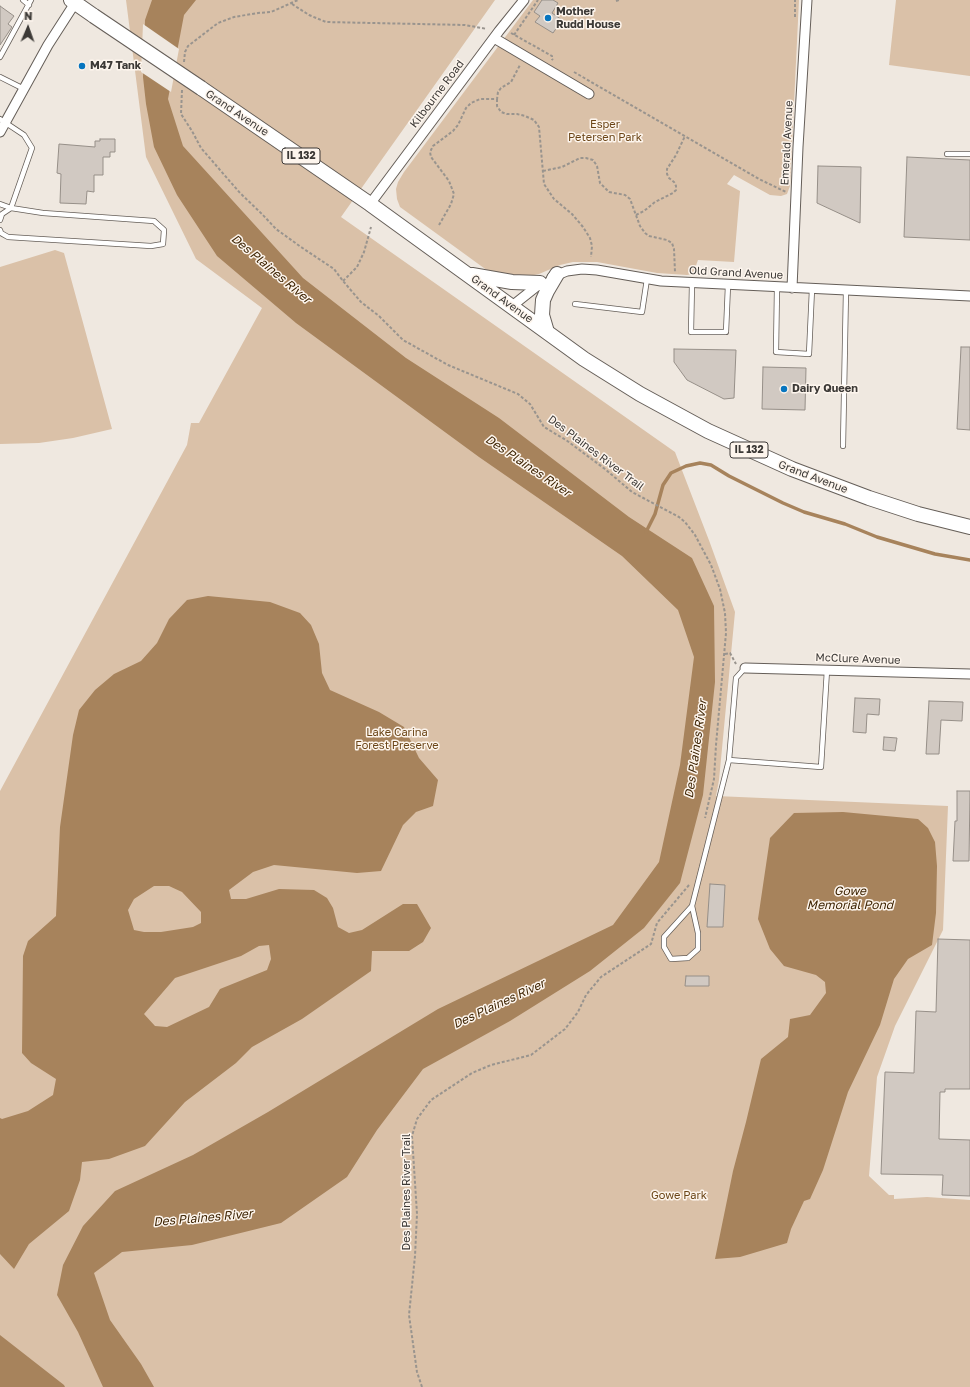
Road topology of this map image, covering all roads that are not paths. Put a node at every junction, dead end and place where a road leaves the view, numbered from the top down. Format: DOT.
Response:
graph roads {
  1 [pos="23,0"];
  2 [pos="524,0"];
  3 [pos="807,0"];
  4 [pos="30,2"];
  5 [pos="73,2"];
  6 [pos="496,34"];
  7 [pos="0,57"];
  8 [pos="0,77"];
  9 [pos="24,89"];
  10 [pos="589,94"];
  11 [pos="3,120"];
  12 [pos="0,132"];
  13 [pos="946,154"];
  14 [pos="970,154"];
  15 [pos="0,204"];
  16 [pos="370,204"];
  17 [pos="11,208"];
  18 [pos="0,220"];
  19 [pos="0,230"];
  20 [pos="467,274"];
  21 [pos="557,274"];
  22 [pos="646,279"];
  23 [pos="540,283"];
  24 [pos="692,283"];
  25 [pos="728,285"];
  26 [pos="777,287"];
  27 [pos="792,288"];
  28 [pos="812,289"];
  29 [pos="846,290"];
  30 [pos="970,296"];
  31 [pos="575,304"];
  32 [pos="512,306"];
  33 [pos="547,332"];
  34 [pos="843,446"];
  35 [pos="970,528"];
  36 [pos="745,668"];
  37 [pos="827,670"];
  38 [pos="970,674"];
  39 [pos="729,760"];
  40 [pos="692,906"];
  1 -- 4 [label="lane"];
  2 -- 6 [label="street, Kilbourne Road"];
  3 -- 27 [label="street, Emerald Avenue"];
  4 -- 7 [label="lane"];
  5 -- 9 [label="street"];
  5 -- 16 [label="main road, Grand Avenue / IL 132, bridge"];
  6 -- 10 [label="street"];
  6 -- 16 [label="street, Kilbourne Road"];
  8 -- 9 [label="lane"];
  9 -- 11 [label="street"];
  11 -- 12 [label="street"];
  11 -- 17 [label="lane"];
  13 -- 14 [label="lane"];
  15 -- 17 [label="lane"];
  16 -- 20 [label="main road, Grand Avenue / IL 132"];
  17 -- 18 [label="lane"];
  17 -- 19 [label="lane"];
  20 -- 23 [label="main road"];
  20 -- 32 [label="main road, Grand Avenue / IL 132"];
  21 -- 22 [label="street, Old Grand Avenue"];
  21 -- 23 [label="street, Old Grand Avenue"];
  21 -- 33 [label="main road"];
  22 -- 24 [label="street, Old Grand Avenue"];
  22 -- 31 [label="lane"];
  23 -- 32 [label="street, Old Grand Avenue"];
  24 -- 25 [label="street, Old Grand Avenue"];
  24 -- 25 [label="lane"];
  25 -- 26 [label="street, Old Grand Avenue"];
  26 -- 27 [label="street, Old Grand Avenue"];
  26 -- 28 [label="lane"];
  27 -- 28 [label="street, Old Grand Avenue"];
  28 -- 29 [label="street, Old Grand Avenue"];
  29 -- 30 [label="street, Old Grand Avenue"];
  29 -- 34 [label="lane"];
  32 -- 33 [label="main road, Grand Avenue / IL 132"];
  33 -- 35 [label="main road, Grand Avenue / IL 132"];
  36 -- 37 [label="street, McClure Avenue"];
  36 -- 39 [label="lane"];
  37 -- 38 [label="street, McClure Avenue"];
  37 -- 39 [label="lane"];
  39 -- 40 [label="lane"];
  40 -- 40 [label="lane"];
}
